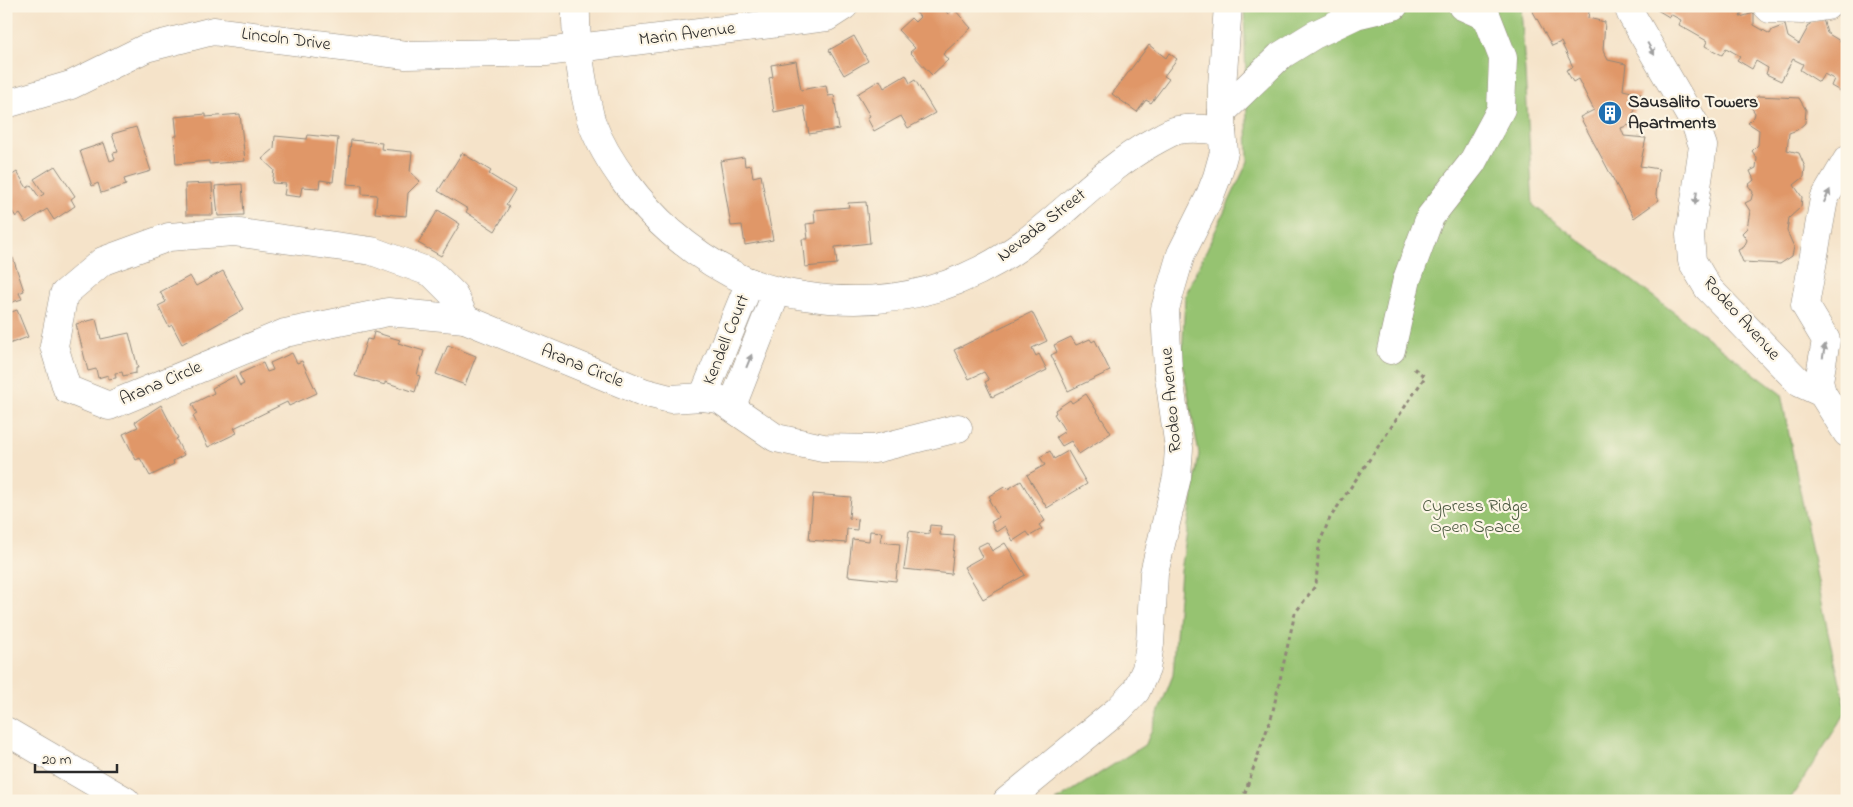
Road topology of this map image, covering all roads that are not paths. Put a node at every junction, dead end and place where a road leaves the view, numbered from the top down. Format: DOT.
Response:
graph roads {
  1 [pos="576,6"];
  2 [pos="1228,6"];
  3 [pos="1394,6"];
  4 [pos="1462,6"];
  5 [pos="1628,6"];
  6 [pos="1767,6"];
  7 [pos="1827,6"];
  8 [pos="832,10"];
  9 [pos="578,49"];
  10 [pos="6,104"];
  11 [pos="1222,122"];
  12 [pos="1847,160"];
  13 [pos="750,282"];
  14 [pos="777,291"];
  15 [pos="465,319"];
  16 [pos="1392,350"];
  17 [pos="1822,393"];
  18 [pos="703,397"];
  19 [pos="732,406"];
  20 [pos="958,428"];
  21 [pos="1847,433"];
  22 [pos="6,730"];
  23 [pos="84,776"];
  24 [pos="126,801"];
  25 [pos="134,801"];
  26 [pos="1007,801"];
  1 -- 9 [label="main road, Nevada Street"];
  2 -- 11 [label="main road, Rodeo Avenue"];
  3 -- 11 [label="main road"];
  4 -- 16 [label="main road"];
  5 -- 17 [label="main road, Rodeo Avenue, one-way"];
  6 -- 7 [label="main road"];
  8 -- 9 [label="main road, Marin Avenue"];
  9 -- 10 [label="main road, Lincoln Drive"];
  9 -- 13 [label="main road, Nevada Street"];
  11 -- 14 [label="main road, Nevada Street"];
  11 -- 26 [label="main road, Rodeo Avenue"];
  17 -- 12 [label="main road, one-way"];
  13 -- 14 [label="main road, Nevada Street"];
  13 -- 18 [label="main road, Kendell Court"];
  19 -- 14 [label="main road, Kendell Court, one-way"];
  15 -- 15 [label="main road, Arana Circle"];
  15 -- 18 [label="main road, Arana Circle"];
  17 -- 21 [label="main road"];
  18 -- 19 [label="main road, Kendell Court"];
  19 -- 20 [label="main road, Kendell Court"];
  22 -- 23 [label="main road"];
  23 -- 24 [label="main road"];
  23 -- 25 [label="main road"];
}
